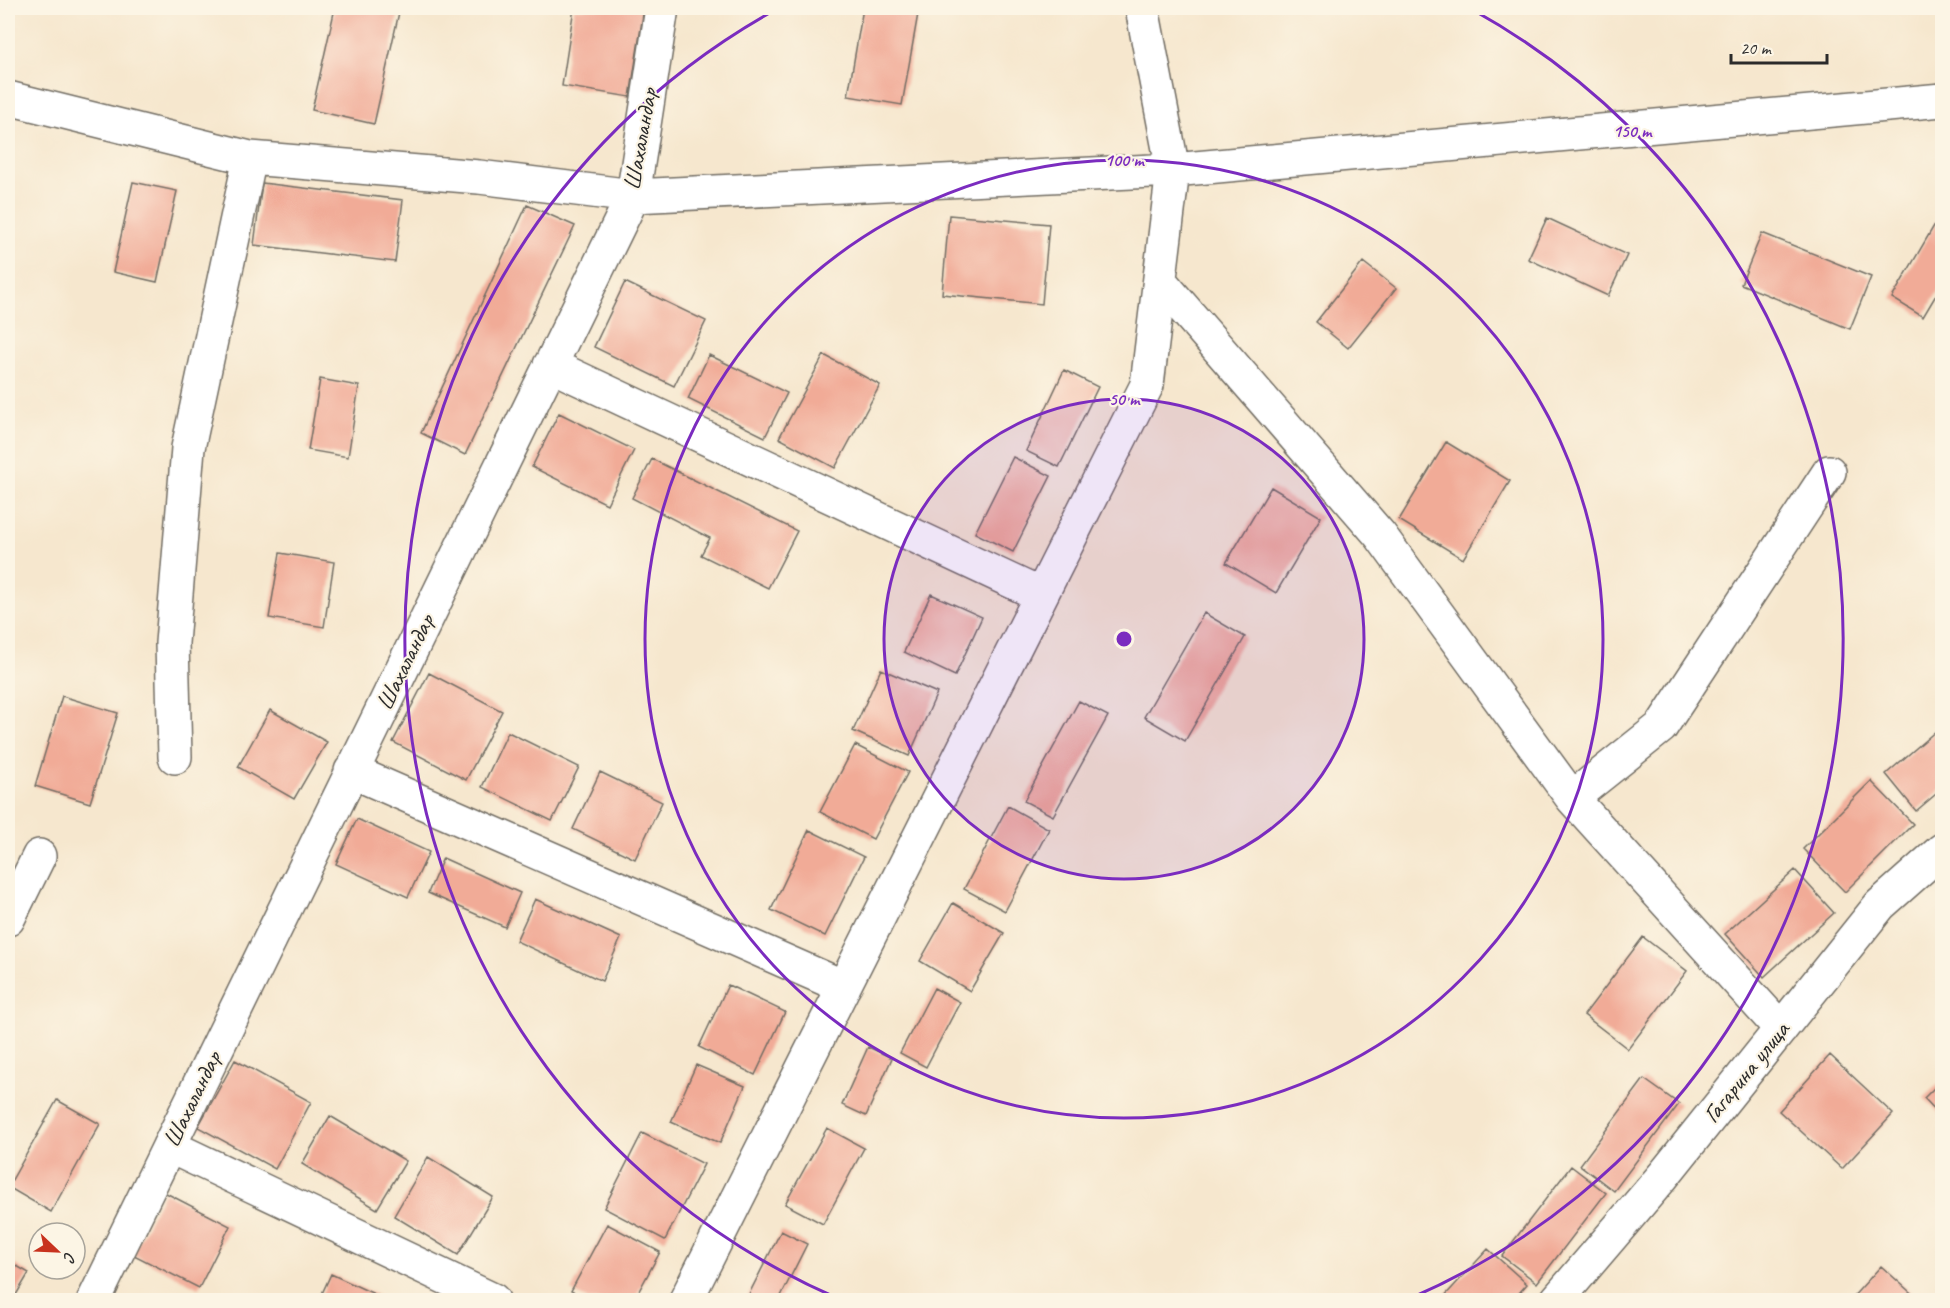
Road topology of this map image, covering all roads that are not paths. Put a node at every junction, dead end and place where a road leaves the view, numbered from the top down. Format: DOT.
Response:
graph roads {
  1 [pos="662,8"];
  2 [pos="1142,8"];
  3 [pos="8,98"];
  4 [pos="1942,99"];
  5 [pos="250,158"];
  6 [pos="1173,170"];
  7 [pos="633,196"];
  8 [pos="1160,281"];
  9 [pos="550,365"];
  10 [pos="1829,472"];
  11 [pos="1041,595"];
  12 [pos="175,757"];
  13 [pos="351,771"];
  14 [pos="1572,798"];
  15 [pos="1942,850"];
  16 [pos="39,856"];
  17 [pos="8,920"];
  18 [pos="844,987"];
  19 [pos="1780,1029"];
  20 [pos="169,1146"];
  21 [pos="94,1300"];
  22 [pos="493,1300"];
  23 [pos="687,1300"];
  24 [pos="1557,1300"];
  1 -- 7 [label="street, Шахаландар"];
  2 -- 6 [label="street"];
  3 -- 5 [label="street"];
  4 -- 6 [label="street"];
  5 -- 7 [label="street"];
  5 -- 12 [label="street"];
  6 -- 7 [label="street"];
  6 -- 8 [label="street"];
  7 -- 9 [label="street, Шахаландар"];
  8 -- 11 [label="street"];
  8 -- 14 [label="street"];
  9 -- 11 [label="street"];
  9 -- 13 [label="street, Шахаландар"];
  10 -- 14 [label="street"];
  11 -- 18 [label="street"];
  13 -- 18 [label="street"];
  13 -- 20 [label="street, Шахаландар"];
  14 -- 19 [label="street"];
  15 -- 19 [label="street, Гагарина улица"];
  16 -- 17 [label="street"];
  18 -- 23 [label="street"];
  19 -- 24 [label="street, Гагарина улица"];
  20 -- 21 [label="street, Шахаландар"];
  20 -- 22 [label="street"];
}
